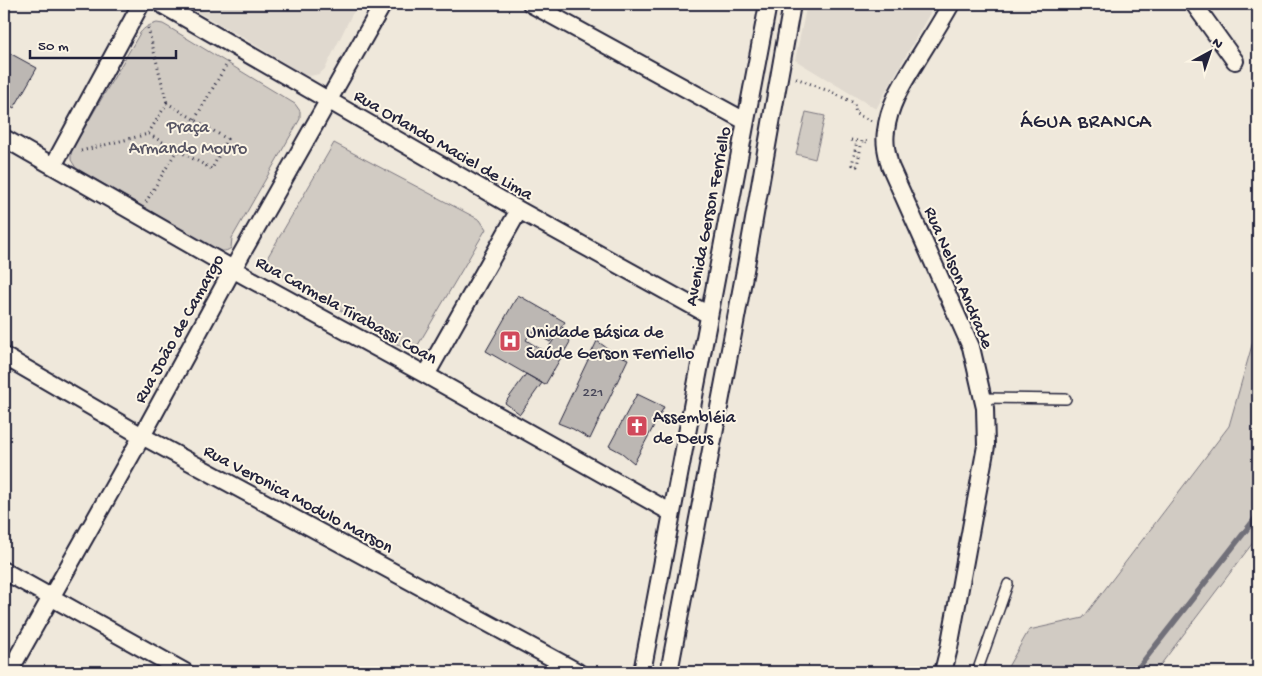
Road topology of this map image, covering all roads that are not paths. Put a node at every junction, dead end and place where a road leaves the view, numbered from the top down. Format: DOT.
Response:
graph roads {
  1 [pos="141,4"];
  2 [pos="161,4"];
  3 [pos="383,4"];
  4 [pos="531,4"];
  5 [pos="768,4"];
  6 [pos="792,4"];
  7 [pos="952,4"];
  8 [pos="1194,4"];
  9 [pos="1235,61"];
  10 [pos="328,101"];
  11 [pos="745,121"];
  12 [pos="4,138"];
  13 [pos="56,162"];
  14 [pos="519,210"];
  15 [pos="233,270"];
  16 [pos="709,314"];
  17 [pos="4,356"];
  18 [pos="426,374"];
  19 [pos="982,398"];
  20 [pos="1066,399"];
  21 [pos="142,436"];
  22 [pos="672,513"];
  23 [pos="4,571"];
  24 [pos="1008,584"];
  25 [pos="51,598"];
  26 [pos="9,672"];
  27 [pos="185,672"];
  28 [pos="578,672"];
  29 [pos="642,672"];
  30 [pos="669,672"];
  31 [pos="943,672"];
  32 [pos="977,672"];
  1 -- 13 [label="street"];
  2 -- 10 [label="street, Rua Orlando Maciel de Lima"];
  3 -- 10 [label="street, Rua João de Camargo"];
  4 -- 11 [label="street"];
  5 -- 11 [label="street, Avenida Gerson Ferriello"];
  6 -- 30 [label="street"];
  7 -- 19 [label="street, Rua Nelson Andrade"];
  8 -- 9 [label="street"];
  10 -- 14 [label="street, Rua Orlando Maciel de Lima"];
  10 -- 15 [label="street, Rua João de Camargo"];
  11 -- 16 [label="street, Avenida Gerson Ferriello"];
  12 -- 13 [label="street, Rua Carmela Tirabassi Coan"];
  13 -- 15 [label="street, Rua Carmela Tirabassi Coan"];
  14 -- 16 [label="street, Rua Orlando Maciel de Lima"];
  14 -- 18 [label="street"];
  15 -- 18 [label="street, Rua Carmela Tirabassi Coan"];
  15 -- 21 [label="street, Rua João de Camargo"];
  16 -- 22 [label="street, Avenida Gerson Ferriello"];
  17 -- 21 [label="street, Rua Veronica Modulo Marson"];
  18 -- 22 [label="street, Rua Carmela Tirabassi Coan"];
  19 -- 20 [label="lane"];
  19 -- 31 [label="street, Rua Nelson Andrade"];
  21 -- 25 [label="street, Rua João de Camargo"];
  21 -- 28 [label="street, Rua Veronica Modulo Marson"];
  22 -- 29 [label="street, Avenida Gerson Ferriello"];
  23 -- 25 [label="street"];
  24 -- 32 [label="lane"];
  25 -- 26 [label="street, Rua João de Camargo"];
  25 -- 27 [label="street"];
}
